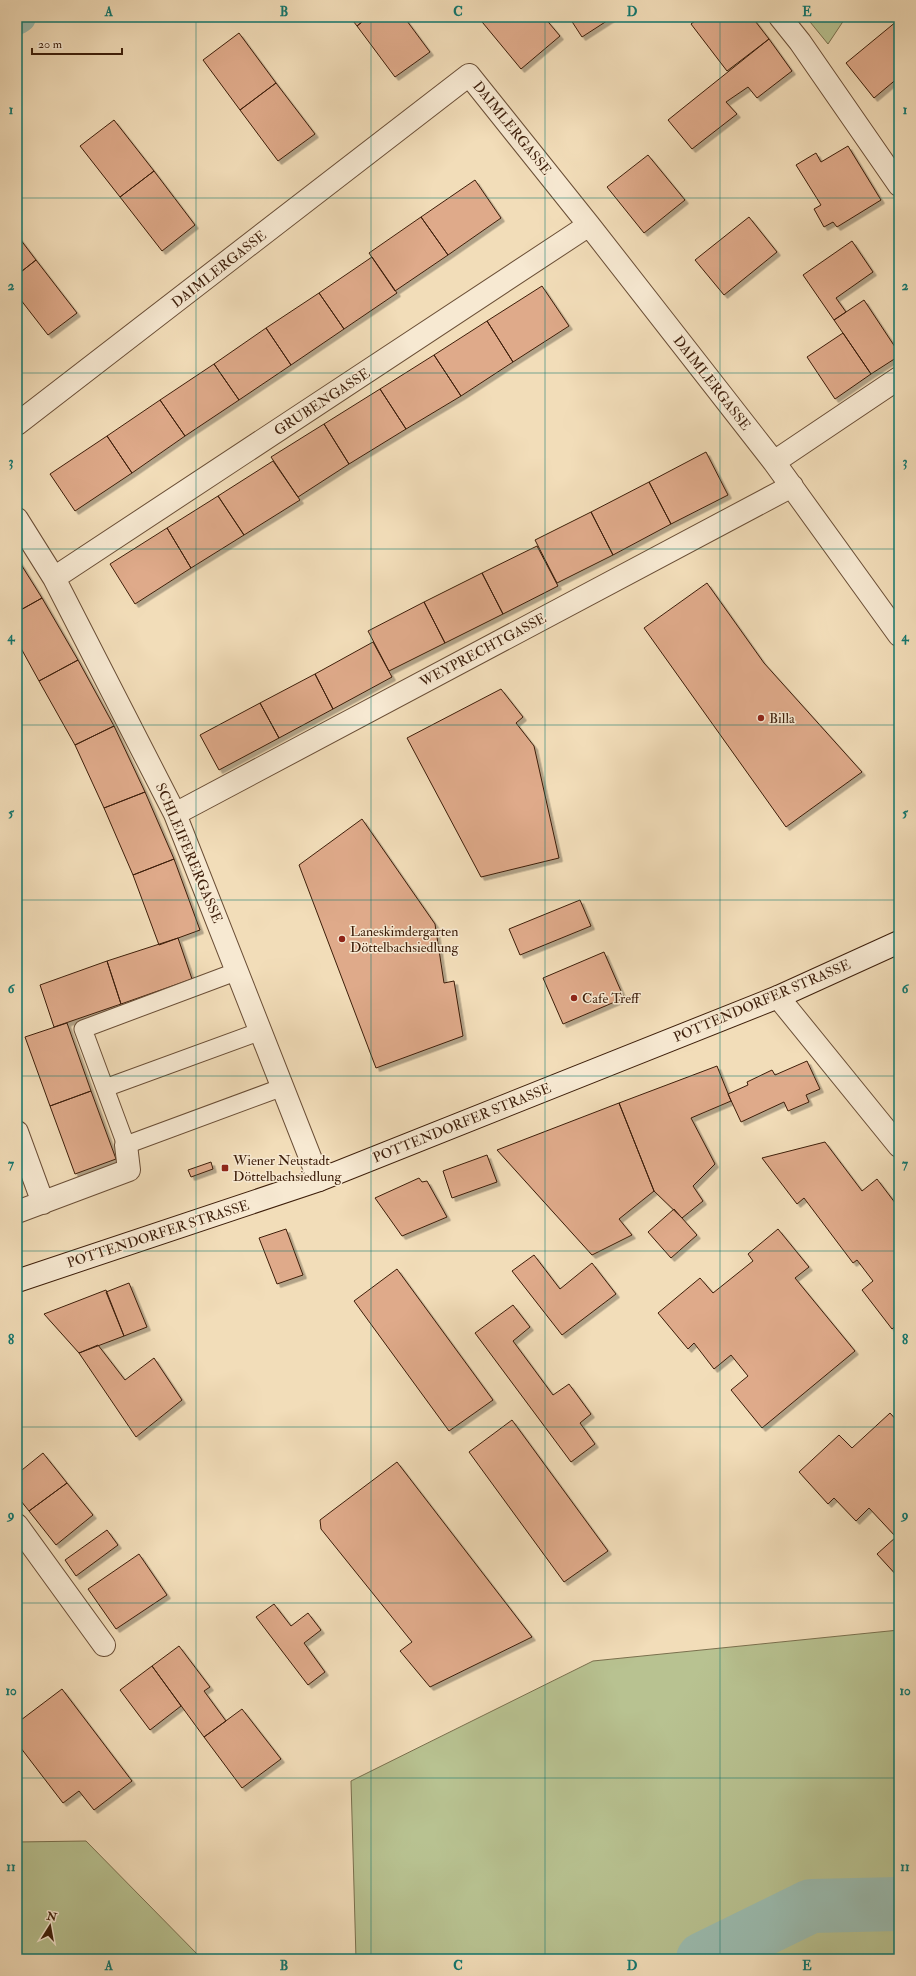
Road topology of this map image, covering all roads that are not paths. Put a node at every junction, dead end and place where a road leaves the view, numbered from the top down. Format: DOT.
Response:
graph roads {
  1 [pos="780,17"];
  2 [pos="899,185"];
  3 [pos="589,225"];
  4 [pos="899,378"];
  5 [pos="17,424"];
  6 [pos="774,462"];
  7 [pos="792,486"];
  8 [pos="17,518"];
  9 [pos="54,578"];
  10 [pos="899,635"];
  11 [pos="175,814"];
  12 [pos="899,942"];
  13 [pos="238,971"];
  14 [pos="778,997"];
  15 [pos="261,1031"];
  16 [pos="283,1087"];
  17 [pos="105,1088"];
  18 [pos="17,1132"];
  19 [pos="126,1145"];
  20 [pos="899,1146"];
  21 [pos="319,1180"];
  22 [pos="43,1203"];
  23 [pos="17,1212"];
  24 [pos="17,1281"];
  25 [pos="17,1525"];
  26 [pos="104,1645"];
  1 -- 2 [label="street"];
  3 -- 5 [label="street, DAIMLERGASSE"];
  3 -- 6 [label="street, DAIMLERGASSE"];
  3 -- 9 [label="street, GRUBENGASSE"];
  4 -- 6 [label="street"];
  6 -- 7 [label="street, DAIMLERGASSE"];
  7 -- 10 [label="street, DAIMLERGASSE"];
  7 -- 11 [label="street, WEYPRECHTGASSE"];
  8 -- 9 [label="street, SCHLEIFERERGASSE"];
  9 -- 11 [label="street, SCHLEIFERERGASSE"];
  11 -- 13 [label="street, SCHLEIFERERGASSE"];
  12 -- 14 [label="street, POTTENDORFER STRASSE"];
  13 -- 15 [label="street, SCHLEIFERERGASSE"];
  13 -- 17 [label="lane"];
  14 -- 20 [label="street"];
  14 -- 21 [label="street, POTTENDORFER STRASSE"];
  15 -- 16 [label="street, SCHLEIFERERGASSE"];
  15 -- 17 [label="lane"];
  16 -- 19 [label="lane"];
  16 -- 21 [label="street, SCHLEIFERERGASSE"];
  17 -- 19 [label="lane"];
  18 -- 22 [label="street"];
  19 -- 22 [label="street"];
  21 -- 24 [label="street, POTTENDORFER STRASSE"];
  22 -- 23 [label="street"];
  25 -- 26 [label="street"];
}
